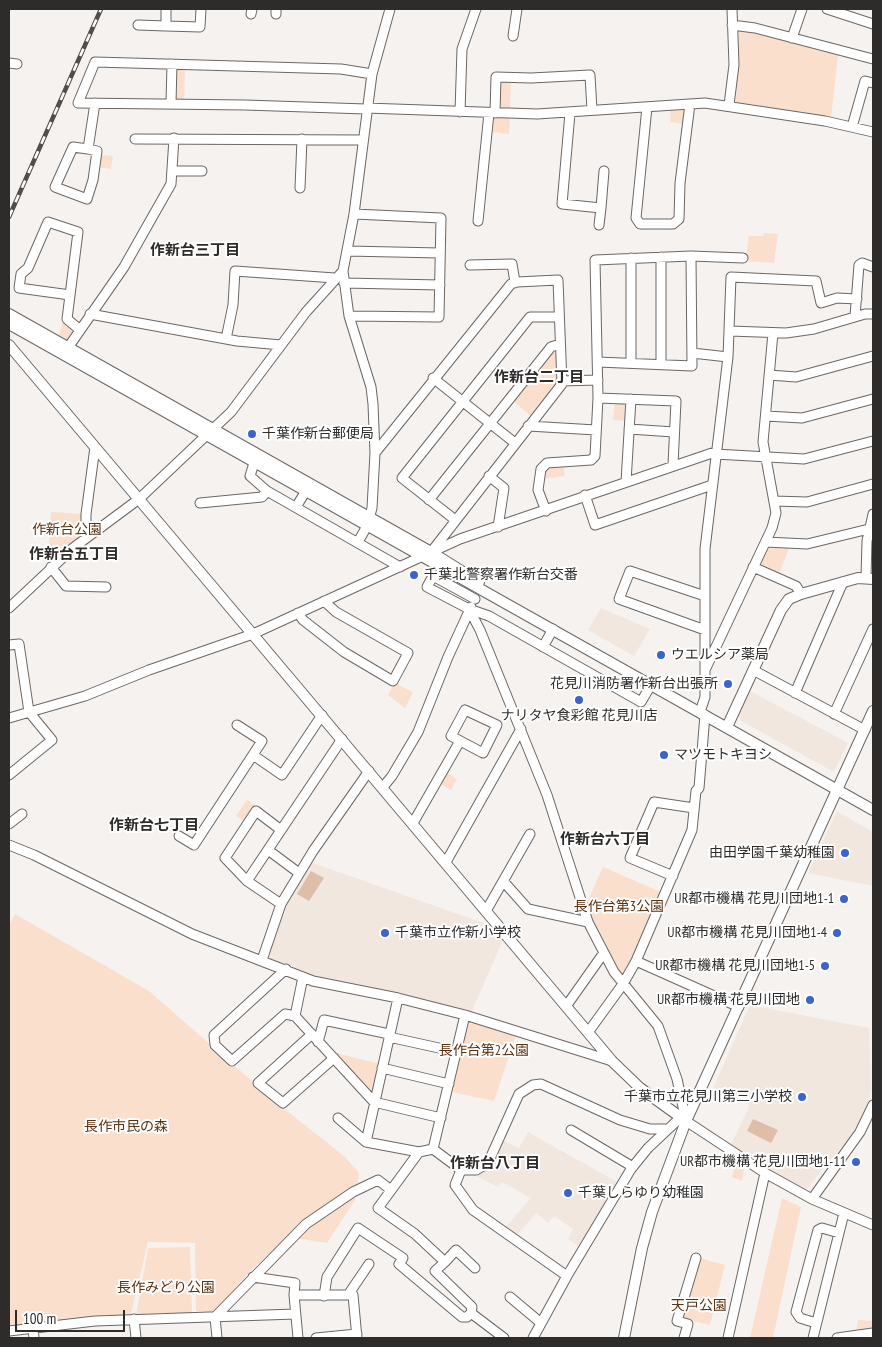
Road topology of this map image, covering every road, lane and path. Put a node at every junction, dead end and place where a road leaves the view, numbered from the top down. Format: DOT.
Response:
graph roads {
  1 [pos="166,9"];
  2 [pos="200,9"];
  3 [pos="390,9"];
  4 [pos="476,9"];
  5 [pos="517,9"];
  6 [pos="732,9"];
  7 [pos="802,9"];
  8 [pos="828,9"];
  9 [pos="873,24"];
  10 [pos="138,25"];
  11 [pos="732,25"];
  12 [pos="166,26"];
  13 [pos="513,36"];
  14 [pos="792,38"];
  15 [pos="873,59"];
  16 [pos="172,64"];
  17 [pos="372,74"];
  18 [pos="873,84"];
  19 [pos="95,103"];
  20 [pos="171,103"];
  21 [pos="690,104"];
  22 [pos="730,105"];
  23 [pos="647,107"];
  24 [pos="366,109"];
  25 [pos="592,110"];
  26 [pos="460,112"];
  27 [pos="492,113"];
  28 [pos="570,113"];
  29 [pos="852,127"];
  30 [pos="873,132"];
  31 [pos="174,138"];
  32 [pos="135,139"];
  33 [pos="302,139"];
  34 [pos="363,140"];
  35 [pos="88,149"];
  36 [pos="172,171"];
  37 [pos="202,171"];
  38 [pos="604,171"];
  39 [pos="300,188"];
  40 [pos="601,208"];
  41 [pos="354,214"];
  42 [pos="478,221"];
  43 [pos="599,225"];
  44 [pos="347,251"];
  45 [pos="440,253"];
  46 [pos="691,256"];
  47 [pos="660,257"];
  48 [pos="631,258"];
  49 [pos="742,258"];
  50 [pos="470,264"];
  51 [pos="873,267"];
  52 [pos="343,271"];
  53 [pos="335,278"];
  54 [pos="515,282"];
  55 [pos="344,283"];
  56 [pos="440,285"];
  57 [pos="70,295"];
  58 [pos="857,299"];
  59 [pos="9,314"];
  60 [pos="90,314"];
  61 [pos="873,314"];
  62 [pos="349,316"];
  63 [pos="855,316"];
  64 [pos="558,317"];
  65 [pos="9,324"];
  66 [pos="80,330"];
  67 [pos="730,331"];
  68 [pos="774,333"];
  69 [pos="226,339"];
  70 [pos="560,344"];
  71 [pos="9,345"];
  72 [pos="281,346"];
  73 [pos="66,351"];
  74 [pos="692,353"];
  75 [pos="873,356"];
  76 [pos="728,358"];
  77 [pos="598,362"];
  78 [pos="631,363"];
  79 [pos="662,364"];
  80 [pos="769,375"];
  81 [pos="433,378"];
  82 [pos="598,380"];
  83 [pos="561,381"];
  84 [pos="598,398"];
  85 [pos="631,399"];
  86 [pos="873,399"];
  87 [pos="464,402"];
  88 [pos="766,416"];
  89 [pos="490,423"];
  90 [pos="528,426"];
  91 [pos="629,429"];
  92 [pos="596,430"];
  93 [pos="674,432"];
  94 [pos="210,433"];
  95 [pos="873,441"];
  96 [pos="515,442"];
  97 [pos="95,447"];
  98 [pos="375,453"];
  99 [pos="715,453"];
  100 [pos="766,458"];
  101 [pos="254,463"];
  102 [pos="673,465"];
  103 [pos="489,476"];
  104 [pos="626,482"];
  105 [pos="873,484"];
  106 [pos="712,485"];
  107 [pos="308,487"];
  108 [pos="267,491"];
  109 [pos="585,495"];
  110 [pos="140,499"];
  111 [pos="429,500"];
  112 [pos="774,501"];
  113 [pos="200,504"];
  114 [pos="296,507"];
  115 [pos="546,511"];
  116 [pos="873,514"];
  117 [pos="454,520"];
  118 [pos="368,521"];
  119 [pos="498,527"];
  120 [pos="869,529"];
  121 [pos="86,538"];
  122 [pos="358,542"];
  123 [pos="766,542"];
  124 [pos="426,554"];
  125 [pos="50,567"];
  126 [pos="400,567"];
  127 [pos="753,567"];
  128 [pos="870,578"];
  129 [pos="843,582"];
  130 [pos="106,587"];
  131 [pos="482,587"];
  132 [pos="801,594"];
  133 [pos="705,596"];
  134 [pos="475,599"];
  135 [pos="324,601"];
  136 [pos="9,608"];
  137 [pos="469,610"];
  138 [pos="298,613"];
  139 [pos="553,629"];
  140 [pos="873,629"];
  141 [pos="705,630"];
  142 [pos="253,634"];
  143 [pos="9,645"];
  144 [pos="543,647"];
  145 [pos="705,670"];
  146 [pos="753,670"];
  147 [pos="651,685"];
  148 [pos="795,693"];
  149 [pos="29,712"];
  150 [pos="873,712"];
  151 [pos="703,714"];
  152 [pos="834,714"];
  153 [pos="322,715"];
  154 [pos="9,718"];
  155 [pos="237,725"];
  156 [pos="727,727"];
  157 [pos="521,729"];
  158 [pos="865,730"];
  159 [pos="342,739"];
  160 [pos="460,740"];
  161 [pos="253,755"];
  162 [pos="369,771"];
  163 [pos="9,775"];
  164 [pos="383,787"];
  165 [pos="838,788"];
  166 [pos="694,808"];
  167 [pos="873,810"];
  168 [pos="22,814"];
  169 [pos="9,824"];
  170 [pos="413,824"];
  171 [pos="281,830"];
  172 [pos="530,834"];
  173 [pos="179,836"];
  174 [pos="9,846"];
  175 [pos="268,850"];
  176 [pos="446,862"];
  177 [pos="299,873"];
  178 [pos="673,876"];
  179 [pos="247,881"];
  180 [pos="504,882"];
  181 [pos="281,904"];
  182 [pos="486,911"];
  183 [pos="588,922"];
  184 [pos="603,954"];
  185 [pos="262,960"];
  186 [pos="636,961"];
  187 [pos="286,970"];
  188 [pos="303,976"];
  189 [pos="623,984"];
  190 [pos="398,998"];
  191 [pos="567,1005"];
  192 [pos="739,1007"];
  193 [pos="465,1015"];
  194 [pos="295,1016"];
  195 [pos="589,1031"];
  196 [pos="312,1034"];
  197 [pos="389,1036"];
  198 [pos="318,1042"];
  199 [pos="456,1052"];
  200 [pos="334,1058"];
  201 [pos="612,1061"];
  202 [pos="382,1068"];
  203 [pos="448,1084"];
  204 [pos="374,1102"];
  205 [pos="873,1105"];
  206 [pos="338,1118"];
  207 [pos="441,1118"];
  208 [pos="683,1120"];
  209 [pos="668,1129"];
  210 [pos="570,1130"];
  211 [pos="366,1142"];
  212 [pos="433,1149"];
  213 [pos="419,1152"];
  214 [pos="633,1167"];
  215 [pos="462,1170"];
  216 [pos="765,1174"];
  217 [pos="391,1190"];
  218 [pos="812,1199"];
  219 [pos="844,1213"];
  220 [pos="873,1225"];
  221 [pos="839,1233"];
  222 [pos="696,1258"];
  223 [pos="445,1262"];
  224 [pos="370,1264"];
  225 [pos="475,1268"];
  226 [pos="567,1276"];
  227 [pos="253,1277"];
  228 [pos="294,1295"];
  229 [pos="348,1295"];
  230 [pos="324,1296"];
  231 [pos="510,1297"];
  232 [pos="471,1313"];
  233 [pos="295,1314"];
  234 [pos="215,1317"];
  235 [pos="134,1319"];
  236 [pos="541,1323"];
  237 [pos="816,1323"];
  238 [pos="33,1328"];
  239 [pos="9,1331"];
  240 [pos="873,1334"];
  241 [pos="357,1336"];
  242 [pos="34,1338"];
  243 [pos="136,1338"];
  244 [pos="217,1338"];
  245 [pos="298,1338"];
  246 [pos="316,1338"];
  247 [pos="504,1338"];
  248 [pos="533,1338"];
  249 [pos="624,1338"];
  250 [pos="684,1338"];
  251 [pos="728,1338"];
  252 [pos="813,1338"];
  253 [pos="837,1338"];
  1 -- 12 [label="street"];
  2 -- 12 [label="street"];
  3 -- 17 [label="street"];
  4 -- 26 [label="street"];
  5 -- 13 [label="street"];
  6 -- 11 [label="street"];
  7 -- 14 [label="street"];
  8 -- 9 [label="street"];
  10 -- 12 [label="street"];
  11 -- 14 [label="street"];
  11 -- 22 [label="street"];
  14 -- 15 [label="street"];
  16 -- 17 [label="street"];
  16 -- 19 [label="street"];
  16 -- 20 [label="street"];
  17 -- 24 [label="street"];
  18 -- 29 [label="street"];
  19 -- 20 [label="street"];
  19 -- 35 [label="street"];
  20 -- 24 [label="street"];
  21 -- 22 [label="street"];
  21 -- 23 [label="street"];
  21 -- 23 [label="street"];
  22 -- 29 [label="street"];
  23 -- 25 [label="street"];
  24 -- 26 [label="street"];
  24 -- 34 [label="street"];
  25 -- 27 [label="street"];
  25 -- 28 [label="street"];
  26 -- 27 [label="street"];
  27 -- 28 [label="street"];
  27 -- 42 [label="street"];
  28 -- 40 [label="street"];
  29 -- 30 [label="street"];
  31 -- 32 [label="street"];
  31 -- 33 [label="street"];
  31 -- 36 [label="street"];
  33 -- 34 [label="street"];
  33 -- 39 [label="street"];
  34 -- 41 [label="street"];
  35 -- 35 [label="street"];
  36 -- 37 [label="street"];
  36 -- 60 [label="street"];
  38 -- 40 [label="street"];
  40 -- 43 [label="street"];
  41 -- 44 [label="street"];
  41 -- 45 [label="street"];
  44 -- 45 [label="street"];
  44 -- 52 [label="street"];
  45 -- 56 [label="street"];
  46 -- 47 [label="street"];
  46 -- 49 [label="street"];
  46 -- 74 [label="street"];
  47 -- 48 [label="street"];
  47 -- 79 [label="street"];
  48 -- 77 [label="street"];
  48 -- 78 [label="street"];
  50 -- 54 [label="street"];
  51 -- 58 [label="street"];
  52 -- 53 [label="street"];
  52 -- 55 [label="street"];
  53 -- 69 [label="street"];
  53 -- 72 [label="street"];
  54 -- 64 [label="street"];
  54 -- 81 [label="street"];
  55 -- 56 [label="street"];
  55 -- 62 [label="street"];
  56 -- 62 [label="street"];
  57 -- 57 [label="street"];
  57 -- 66 [label="street"];
  58 -- 63 [label="street"];
  58 -- 67 [label="street"];
  59 -- 73 [label="street"];
  60 -- 66 [label="street"];
  60 -- 69 [label="street"];
  61 -- 63 [label="street"];
  62 -- 98 [label="street"];
  63 -- 68 [label="street"];
  64 -- 70 [label="street"];
  64 -- 87 [label="street"];
  65 -- 73 [label="street"];
  66 -- 73 [label="street"];
  67 -- 68 [label="street"];
  67 -- 76 [label="street"];
  68 -- 80 [label="street"];
  69 -- 72 [label="street"];
  70 -- 83 [label="street"];
  70 -- 89 [label="street"];
  71 -- 97 [label="street"];
  72 -- 94 [label="street"];
  73 -- 94 [label="street"];
  74 -- 76 [label="street"];
  74 -- 79 [label="street"];
  75 -- 80 [label="street"];
  76 -- 99 [label="street"];
  77 -- 78 [label="street"];
  77 -- 82 [label="street"];
  78 -- 79 [label="street"];
  80 -- 88 [label="street"];
  81 -- 87 [label="street"];
  81 -- 98 [label="street"];
  82 -- 83 [label="street"];
  82 -- 84 [label="street"];
  83 -- 90 [label="street"];
  84 -- 85 [label="street"];
  84 -- 92 [label="street"];
  85 -- 91 [label="street"];
  85 -- 93 [label="street"];
  86 -- 88 [label="street"];
  87 -- 89 [label="street"];
  87 -- 111 [label="street"];
  88 -- 100 [label="street"];
  89 -- 96 [label="street"];
  89 -- 111 [label="street"];
  90 -- 92 [label="street"];
  90 -- 96 [label="street"];
  91 -- 93 [label="street"];
  91 -- 104 [label="street"];
  92 -- 115 [label="street"];
  93 -- 102 [label="street"];
  94 -- 101 [label="street"];
  94 -- 107 [label="street"];
  94 -- 110 [label="street"];
  95 -- 100 [label="street"];
  96 -- 103 [label="street"];
  97 -- 110 [label="street"];
  97 -- 121 [label="street"];
  98 -- 118 [label="street"];
  99 -- 100 [label="street"];
  99 -- 102 [label="street"];
  99 -- 106 [label="street"];
  100 -- 112 [label="street"];
  101 -- 107 [label="street"];
  101 -- 108 [label="street"];
  102 -- 104 [label="street"];
  103 -- 117 [label="street"];
  103 -- 119 [label="street"];
  104 -- 109 [label="street"];
  105 -- 112 [label="street"];
  106 -- 109 [label="street"];
  106 -- 133 [label="street"];
  107 -- 114 [label="street"];
  107 -- 118 [label="street"];
  108 -- 113 [label="street"];
  108 -- 114 [label="street"];
  109 -- 115 [label="street"];
  110 -- 121 [label="street"];
  110 -- 142 [label="street"];
  111 -- 117 [label="street"];
  112 -- 123 [label="street"];
  114 -- 122 [label="street"];
  115 -- 119 [label="street"];
  116 -- 120 [label="street"];
  117 -- 124 [label="street"];
  118 -- 122 [label="street"];
  118 -- 124 [label="street"];
  119 -- 124 [label="street"];
  120 -- 123 [label="street"];
  120 -- 128 [label="street"];
  121 -- 125 [label="street"];
  122 -- 126 [label="street"];
  123 -- 127 [label="street"];
  124 -- 126 [label="street"];
  124 -- 131 [label="street"];
  125 -- 130 [label="street"];
  125 -- 136 [label="street"];
  126 -- 135 [label="street"];
  127 -- 132 [label="street"];
  127 -- 145 [label="street"];
  128 -- 129 [label="street"];
  129 -- 132 [label="street"];
  129 -- 148 [label="street"];
  131 -- 134 [label="street"];
  131 -- 139 [label="street"];
  132 -- 146 [label="street"];
  133 -- 141 [label="street"];
  133 -- 141 [label="street"];
  134 -- 137 [label="street"];
  134 -- 137 [label="street"];
  135 -- 138 [label="street"];
  135 -- 138 [label="street"];
  137 -- 144 [label="street"];
  137 -- 157 [label="street"];
  137 -- 164 [label="street"];
  138 -- 142 [label="street"];
  139 -- 144 [label="street"];
  139 -- 147 [label="street"];
  140 -- 152 [label="street"];
  141 -- 145 [label="street"];
  142 -- 149 [label="street"];
  142 -- 153 [label="street"];
  143 -- 149 [label="street"];
  144 -- 147 [label="street"];
  145 -- 151 [label="street"];
  146 -- 148 [label="street"];
  146 -- 156 [label="street"];
  147 -- 151 [label="street"];
  148 -- 152 [label="street"];
  149 -- 154 [label="street"];
  149 -- 163 [label="street"];
  150 -- 158 [label="street"];
  151 -- 156 [label="street"];
  151 -- 166 [label="street"];
  152 -- 158 [label="street"];
  153 -- 159 [label="street"];
  153 -- 161 [label="street"];
  155 -- 161 [label="street"];
  156 -- 165 [label="street"];
  157 -- 176 [label="street"];
  157 -- 183 [label="street"];
  158 -- 165 [label="street"];
  159 -- 162 [label="street"];
  159 -- 171 [label="street"];
  160 -- 160 [label="street"];
  160 -- 170 [label="street"];
  161 -- 173 [label="street"];
  162 -- 164 [label="street"];
  162 -- 177 [label="street"];
  164 -- 170 [label="street"];
  165 -- 167 [label="street"];
  165 -- 192 [label="street"];
  166 -- 178 [label="street"];
  166 -- 178 [label="street"];
  168 -- 169 [label="street"];
  170 -- 176 [label="street"];
  171 -- 175 [label="street"];
  171 -- 179 [label="street"];
  172 -- 180 [label="street"];
  174 -- 185 [label="street"];
  175 -- 177 [label="street"];
  175 -- 179 [label="street"];
  176 -- 182 [label="street"];
  177 -- 181 [label="street"];
  178 -- 186 [label="street"];
  179 -- 181 [label="street"];
  180 -- 182 [label="street"];
  180 -- 183 [label="street"];
  181 -- 185 [label="street"];
  182 -- 191 [label="street"];
  183 -- 184 [label="street"];
  184 -- 189 [label="street"];
  184 -- 191 [label="street"];
  185 -- 187 [label="street"];
  186 -- 189 [label="street"];
  186 -- 192 [label="street"];
  187 -- 188 [label="street"];
  187 -- 194 [label="street"];
  188 -- 190 [label="street"];
  188 -- 194 [label="street"];
  189 -- 195 [label="street"];
  189 -- 208 [label="street"];
  190 -- 193 [label="street"];
  190 -- 197 [label="street"];
  191 -- 195 [label="street"];
  192 -- 208 [label="street"];
  193 -- 199 [label="street"];
  193 -- 201 [label="street"];
  194 -- 196 [label="street"];
  195 -- 201 [label="street"];
  196 -- 198 [label="street"];
  196 -- 200 [label="street"];
  197 -- 198 [label="street"];
  197 -- 199 [label="street"];
  197 -- 202 [label="street"];
  198 -- 200 [label="street"];
  199 -- 203 [label="street"];
  200 -- 204 [label="street"];
  201 -- 208 [label="street"];
  202 -- 203 [label="street"];
  202 -- 204 [label="street"];
  203 -- 207 [label="street"];
  204 -- 207 [label="street"];
  204 -- 211 [label="street"];
  205 -- 218 [label="street"];
  206 -- 211 [label="street"];
  207 -- 212 [label="street"];
  208 -- 209 [label="street"];
  208 -- 216 [label="street"];
  208 -- 249 [label="street"];
  209 -- 214 [label="street"];
  209 -- 215 [label="street"];
  210 -- 214 [label="street"];
  211 -- 213 [label="street"];
  212 -- 213 [label="street"];
  212 -- 215 [label="street"];
  213 -- 217 [label="street"];
  214 -- 226 [label="street"];
  215 -- 226 [label="street"];
  216 -- 218 [label="street"];
  216 -- 251 [label="street"];
  217 -- 223 [label="street"];
  217 -- 227 [label="street"];
  218 -- 219 [label="street"];
  219 -- 220 [label="street"];
  219 -- 221 [label="street"];
  221 -- 237 [label="street"];
  221 -- 237 [label="street"];
  222 -- 250 [label="street"];
  223 -- 225 [label="street"];
  223 -- 232 [label="street"];
  224 -- 229 [label="street"];
  226 -- 236 [label="street"];
  227 -- 228 [label="street"];
  227 -- 234 [label="street"];
  228 -- 230 [label="street"];
  228 -- 233 [label="street"];
  229 -- 230 [label="street"];
  229 -- 241 [label="street"];
  230 -- 232 [label="street"];
  231 -- 236 [label="street"];
  232 -- 247 [label="street"];
  233 -- 234 [label="street"];
  233 -- 245 [label="street"];
  234 -- 235 [label="street"];
  234 -- 244 [label="street"];
  235 -- 238 [label="street"];
  235 -- 243 [label="street"];
  236 -- 248 [label="street"];
  237 -- 252 [label="street"];
  238 -- 239 [label="street"];
  238 -- 242 [label="street"];
  240 -- 253 [label="street"];
  241 -- 246 [label="street"];
}
